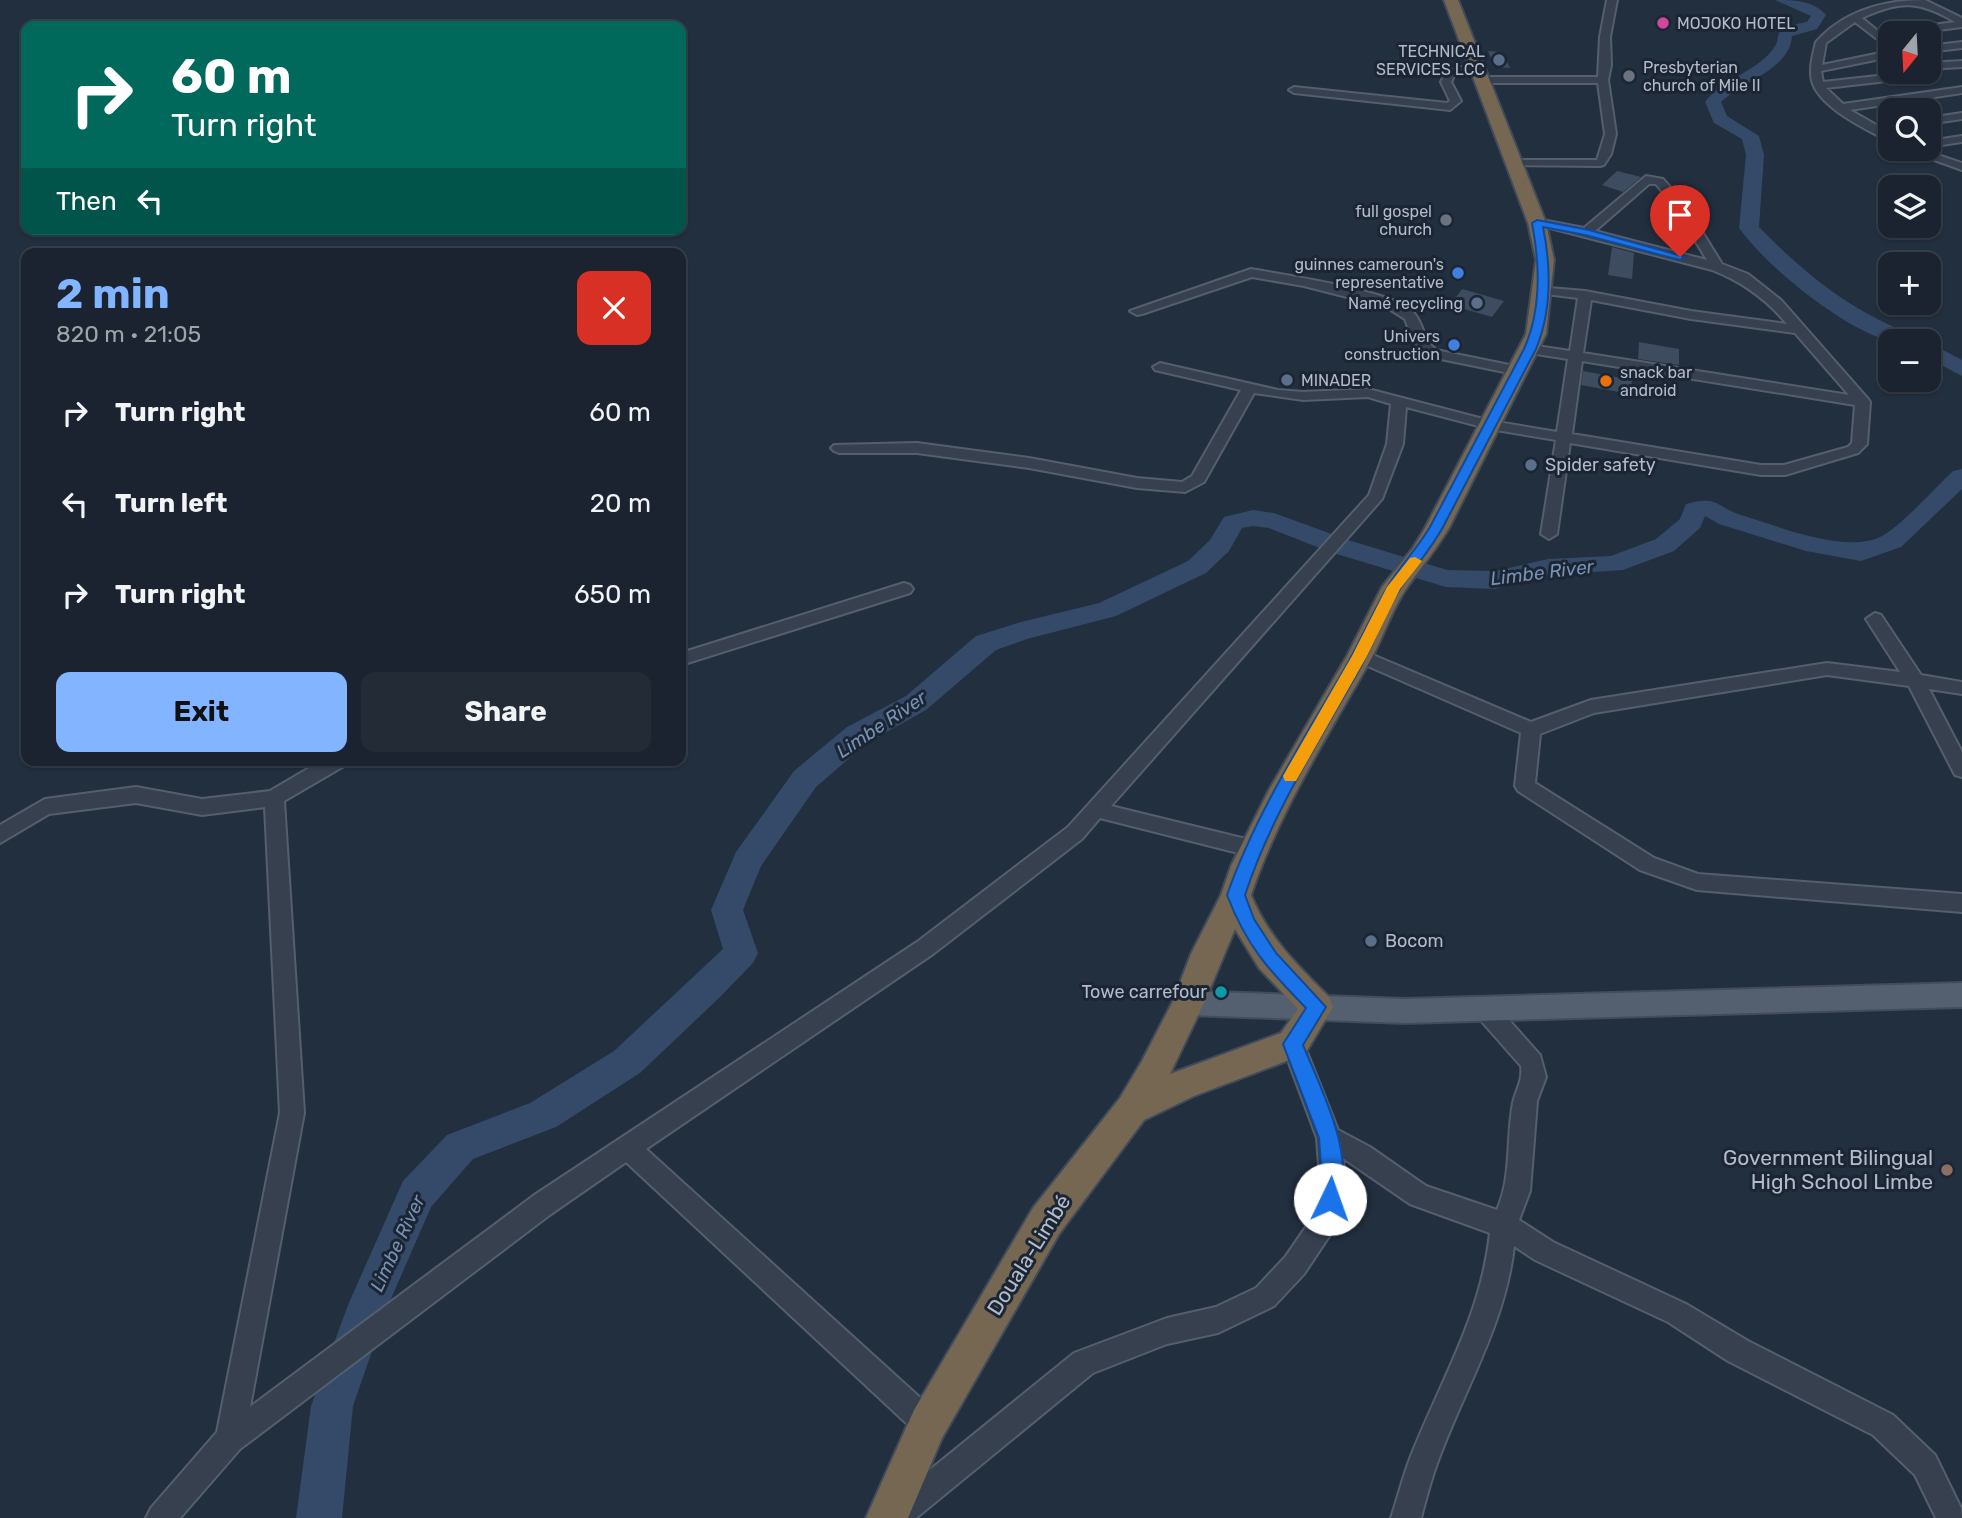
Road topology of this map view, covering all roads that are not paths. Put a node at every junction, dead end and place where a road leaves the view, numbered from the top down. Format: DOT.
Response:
graph roads {
  1 [pos="1451,0"];
  2 [pos="1612,0"];
  3 [pos="1854,16"];
  4 [pos="1962,23"];
  5 [pos="1941,26"];
  6 [pos="1876,36"];
  7 [pos="1962,45"];
  8 [pos="1941,47"];
  9 [pos="1878,56"];
  10 [pos="1962,64"];
  11 [pos="1941,68"];
  12 [pos="1816,69"];
  13 [pos="1480,74"];
  14 [pos="1878,77"];
  15 [pos="1941,78"];
  16 [pos="1603,80"];
  17 [pos="1819,86"];
  18 [pos="1294,90"];
  19 [pos="1961,91"];
  20 [pos="1841,108"];
  21 [pos="1962,116"];
  22 [pos="1941,119"];
  23 [pos="1878,127"];
  24 [pos="1873,128"];
  25 [pos="1878,131"];
  26 [pos="1962,139"];
  27 [pos="1941,143"];
  28 [pos="1941,160"];
  29 [pos="1515,163"];
  30 [pos="1962,167"];
  31 [pos="1537,223"];
  32 [pos="1586,232"];
  33 [pos="1717,267"];
  34 [pos="1543,290"];
  35 [pos="1585,295"];
  36 [pos="1137,311"];
  37 [pos="1800,330"];
  38 [pos="1530,349"];
  39 [pos="1575,356"];
  40 [pos="1160,367"];
  41 [pos="1519,371"];
  42 [pos="1250,387"];
  43 [pos="1399,399"];
  44 [pos="1863,402"];
  45 [pos="1490,425"];
  46 [pos="1565,437"];
  47 [pos="839,448"];
  48 [pos="1549,534"];
  49 [pos="904,589"];
  50 [pos="1875,620"];
  51 [pos="1360,656"];
  52 [pos="686,657"];
  53 [pos="1915,680"];
  54 [pos="1962,688"];
  55 [pos="1531,730"];
  56 [pos="328,766"];
  57 [pos="1962,770"];
  58 [pos="274,798"];
  59 [pos="1097,810"];
  60 [pos="0,835"];
  61 [pos="1254,849"];
  62 [pos="1236,895"];
  63 [pos="1962,904"];
  64 [pos="1962,995"];
  65 [pos="1188,1003"];
  66 [pos="1317,1007"];
  67 [pos="1485,1009"];
  68 [pos="1293,1044"];
  69 [pos="1132,1109"];
  70 [pos="1329,1138"];
  71 [pos="627,1147"];
  72 [pos="1504,1225"];
  73 [pos="928,1424"];
  74 [pos="230,1439"];
  75 [pos="161,1518"];
  76 [pos="887,1518"];
  77 [pos="893,1518"];
  78 [pos="1406,1518"];
  79 [pos="1951,1518"];
  1 -- 13 [label="highway, Douala-Limbé"];
  2 -- 16 [label="street"];
  3 -- 4 [label="street"];
  3 -- 6 [label="street"];
  3 -- 12 [label="street"];
  4 -- 5 [label="street"];
  7 -- 8 [label="street"];
  9 -- 12 [label="street"];
  10 -- 11 [label="street"];
  12 -- 17 [label="street"];
  13 -- 16 [label="street"];
  13 -- 18 [label="street"];
  13 -- 29 [label="highway, Douala-Limbé"];
  14 -- 17 [label="street"];
  15 -- 19 [label="street"];
  16 -- 29 [label="street"];
  17 -- 20 [label="street"];
  19 -- 20 [label="street"];
  20 -- 24 [label="street"];
  21 -- 22 [label="street"];
  23 -- 24 [label="street"];
  24 -- 25 [label="street"];
  26 -- 27 [label="street"];
  28 -- 30 [label="street"];
  29 -- 31 [label="highway, Douala-Limbé"];
  31 -- 32 [label="street"];
  31 -- 34 [label="highway, Douala-Limbé"];
  32 -- 33 [label="street"];
  32 -- 33 [label="street"];
  33 -- 37 [label="street"];
  34 -- 35 [label="street"];
  34 -- 38 [label="highway, Douala-Limbé"];
  35 -- 37 [label="street"];
  35 -- 39 [label="street"];
  36 -- 41 [label="street"];
  37 -- 44 [label="street"];
  38 -- 39 [label="street"];
  38 -- 41 [label="highway, Douala-Limbé"];
  39 -- 44 [label="street"];
  39 -- 46 [label="street"];
  40 -- 42 [label="street"];
  41 -- 45 [label="highway, Douala-Limbé"];
  42 -- 43 [label="street"];
  42 -- 47 [label="street"];
  43 -- 45 [label="street"];
  43 -- 59 [label="street"];
  44 -- 46 [label="street"];
  45 -- 46 [label="street"];
  45 -- 51 [label="highway, Douala-Limbé"];
  46 -- 48 [label="street"];
  49 -- 52 [label="street"];
  50 -- 53 [label="street"];
  51 -- 55 [label="street"];
  51 -- 61 [label="highway, Douala-Limbé"];
  53 -- 54 [label="street"];
  53 -- 55 [label="street"];
  53 -- 57 [label="street"];
  55 -- 63 [label="street"];
  56 -- 58 [label="street"];
  58 -- 60 [label="street"];
  58 -- 74 [label="street"];
  59 -- 61 [label="street"];
  59 -- 71 [label="street"];
  61 -- 62 [label="highway, Douala-Limbé"];
  62 -- 65 [label="highway, Douala-Limbé"];
  62 -- 66 [label="highway"];
  64 -- 67 [label="main road"];
  65 -- 66 [label="main road"];
  65 -- 69 [label="highway, Douala-Limbé"];
  66 -- 67 [label="main road"];
  66 -- 68 [label="highway"];
  67 -- 72 [label="street"];
  68 -- 69 [label="highway"];
  68 -- 70 [label="street"];
  69 -- 73 [label="highway, Douala-Limbé"];
  70 -- 72 [label="street"];
  70 -- 77 [label="street"];
  71 -- 73 [label="street"];
  71 -- 74 [label="street"];
  72 -- 78 [label="street"];
  72 -- 79 [label="street"];
  73 -- 76 [label="highway, Douala-Limbé"];
  74 -- 75 [label="street"];
}
